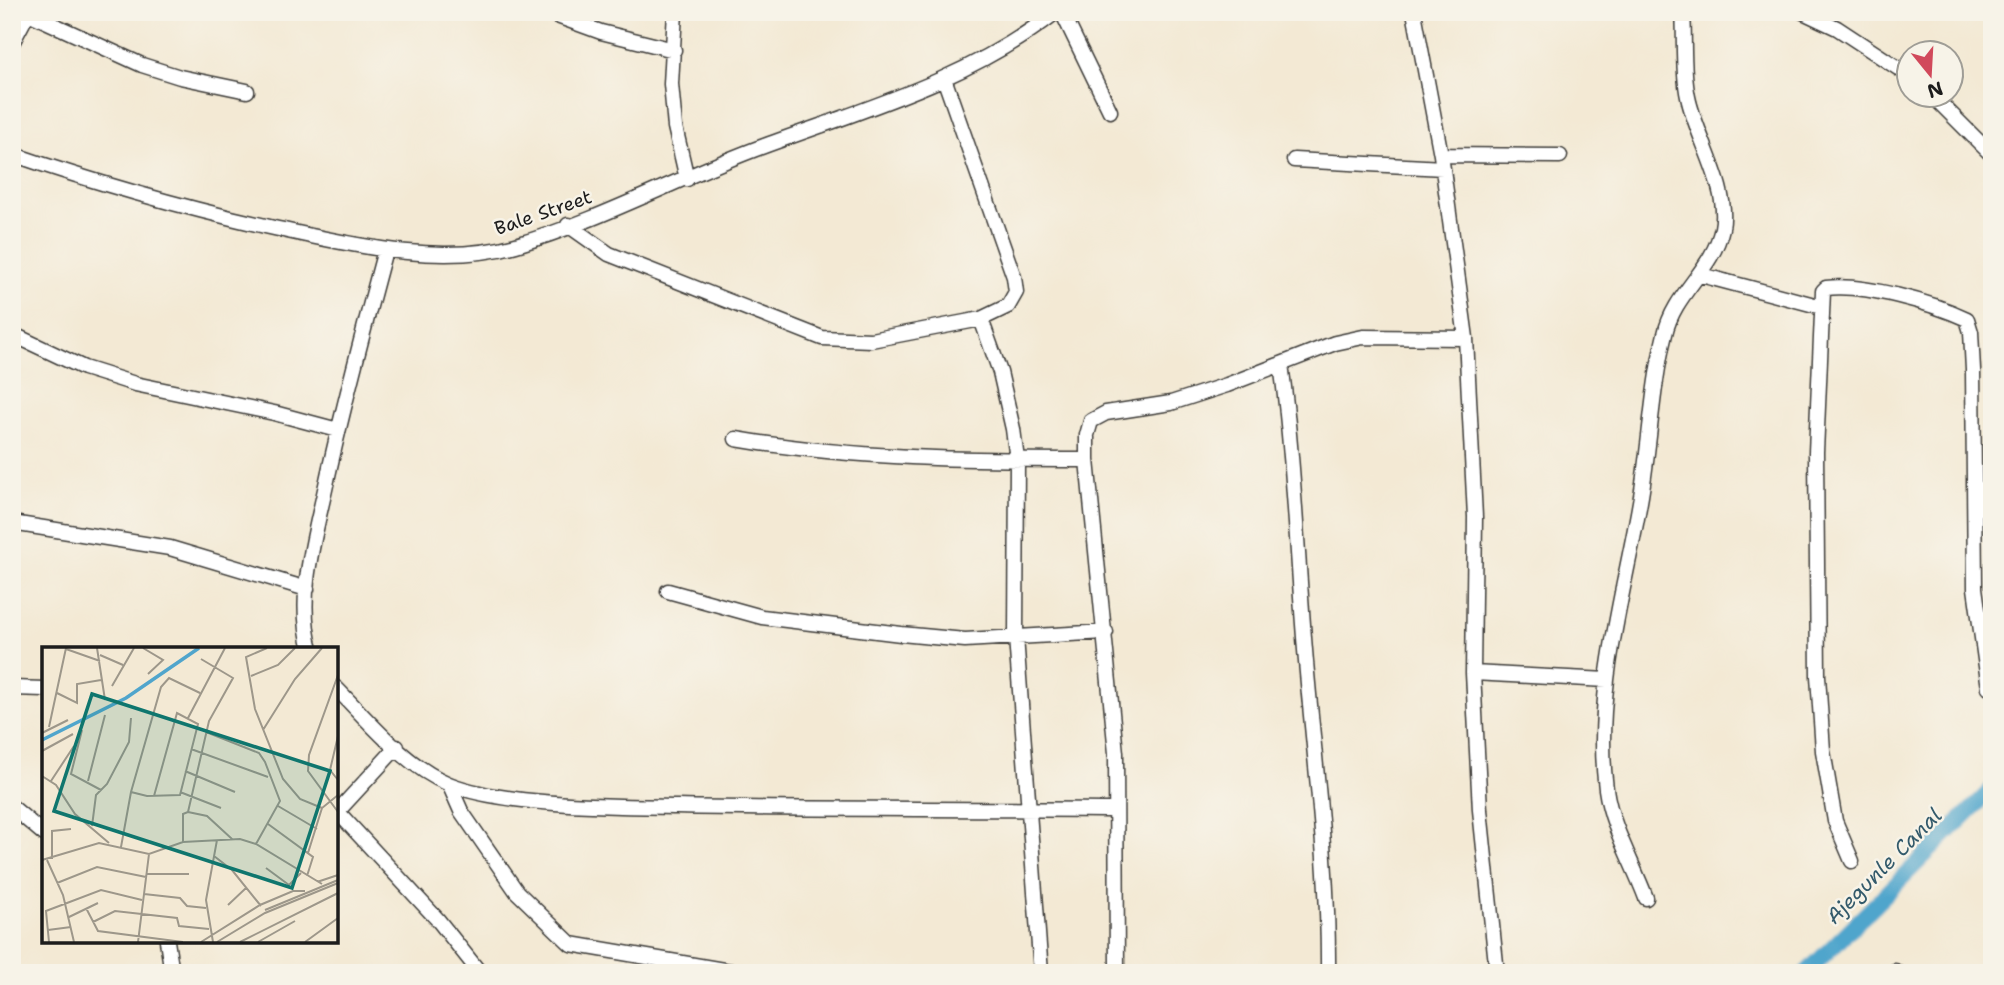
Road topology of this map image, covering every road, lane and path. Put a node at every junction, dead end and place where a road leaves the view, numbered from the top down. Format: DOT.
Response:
graph roads {
  1 [pos="28,12"];
  2 [pos="546,12"];
  3 [pos="675,12"];
  4 [pos="1056,12"];
  5 [pos="1062,12"];
  6 [pos="1414,12"];
  7 [pos="1683,12"];
  8 [pos="1803,12"];
  9 [pos="12,43"];
  10 [pos="674,50"];
  11 [pos="1896,67"];
  12 [pos="945,81"];
  13 [pos="247,92"];
  14 [pos="1945,108"];
  15 [pos="1110,111"];
  16 [pos="12,154"];
  17 [pos="1992,155"];
  18 [pos="1560,156"];
  19 [pos="1294,160"];
  20 [pos="1442,162"];
  21 [pos="687,179"];
  22 [pos="568,225"];
  23 [pos="385,250"];
  24 [pos="1701,275"];
  25 [pos="1822,307"];
  26 [pos="981,319"];
  27 [pos="12,334"];
  28 [pos="1466,338"];
  29 [pos="1281,364"];
  30 [pos="338,430"];
  31 [pos="736,439"];
  32 [pos="1017,460"];
  33 [pos="1087,460"];
  34 [pos="12,523"];
  35 [pos="307,589"];
  36 [pos="668,591"];
  37 [pos="1106,632"];
  38 [pos="1016,637"];
  39 [pos="310,647"];
  40 [pos="1472,673"];
  41 [pos="1607,680"];
  42 [pos="12,688"];
  43 [pos="1989,688"];
  44 [pos="42,689"];
  45 [pos="338,690"];
  46 [pos="397,747"];
  47 [pos="449,784"];
  48 [pos="12,807"];
  49 [pos="1028,809"];
  50 [pos="338,810"];
  51 [pos="1116,810"];
  52 [pos="338,812"];
  53 [pos="42,832"];
  54 [pos="1852,861"];
  55 [pos="1646,898"];
  56 [pos="167,943"];
  57 [pos="172,973"];
  58 [pos="480,973"];
  59 [pos="741,973"];
  60 [pos="1041,973"];
  61 [pos="1117,973"];
  62 [pos="1328,973"];
  63 [pos="1497,973"];
  1 -- 9 [label="street"];
  1 -- 13 [label="street"];
  2 -- 10 [label="street"];
  3 -- 10 [label="street"];
  4 -- 12 [label="street, Bale Street"];
  5 -- 15 [label="street"];
  6 -- 20 [label="street"];
  7 -- 24 [label="street"];
  8 -- 11 [label="street"];
  10 -- 21 [label="street"];
  12 -- 21 [label="street, Bale Street"];
  12 -- 26 [label="street"];
  14 -- 17 [label="street"];
  16 -- 23 [label="street, Bale Street"];
  18 -- 20 [label="street"];
  19 -- 20 [label="street"];
  20 -- 28 [label="street"];
  21 -- 22 [label="street, Bale Street"];
  22 -- 23 [label="street, Bale Street"];
  22 -- 26 [label="street"];
  23 -- 30 [label="street"];
  24 -- 25 [label="street"];
  24 -- 41 [label="street"];
  25 -- 43 [label="street"];
  25 -- 54 [label="street"];
  26 -- 32 [label="street"];
  27 -- 30 [label="street"];
  28 -- 29 [label="street"];
  28 -- 40 [label="street"];
  29 -- 33 [label="street"];
  29 -- 62 [label="street"];
  30 -- 35 [label="street"];
  31 -- 32 [label="street"];
  32 -- 33 [label="street"];
  32 -- 38 [label="street"];
  33 -- 37 [label="street"];
  34 -- 35 [label="street"];
  35 -- 39 [label="street"];
  36 -- 38 [label="street"];
  37 -- 38 [label="street"];
  37 -- 51 [label="street"];
  38 -- 49 [label="street"];
  40 -- 41 [label="street"];
  40 -- 63 [label="street"];
  41 -- 55 [label="street"];
  42 -- 44 [label="street"];
  45 -- 46 [label="street"];
  46 -- 47 [label="street"];
  46 -- 50 [label="street"];
  47 -- 49 [label="street"];
  47 -- 59 [label="street"];
  48 -- 53 [label="street"];
  49 -- 51 [label="street"];
  49 -- 60 [label="street"];
  51 -- 61 [label="street"];
  52 -- 58 [label="street"];
  56 -- 57 [label="street"];
}
